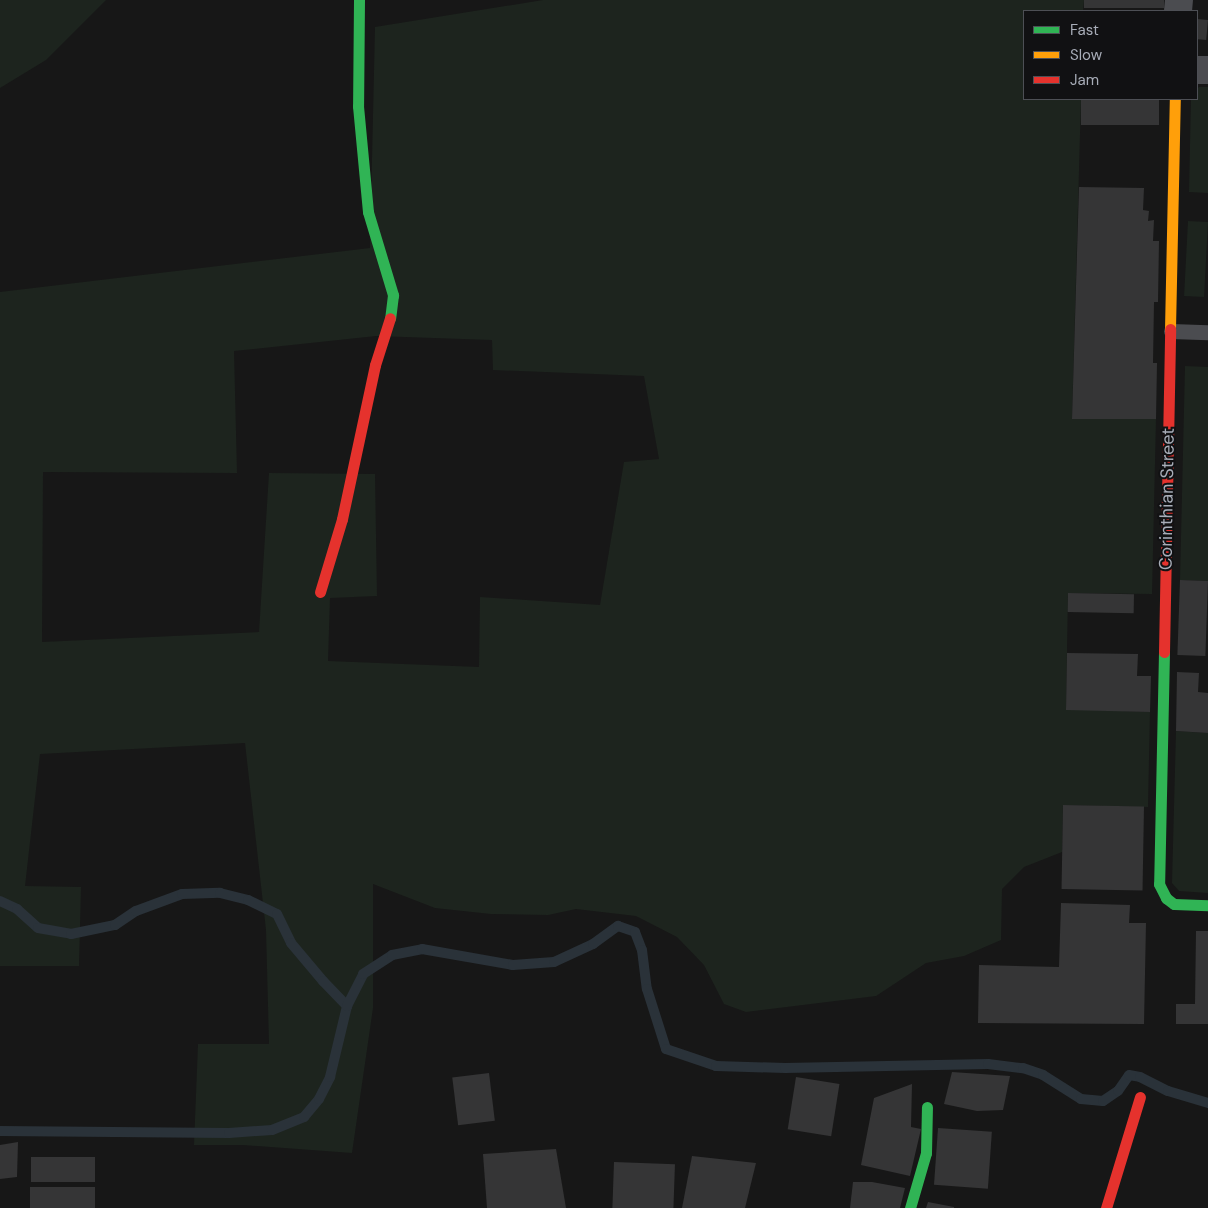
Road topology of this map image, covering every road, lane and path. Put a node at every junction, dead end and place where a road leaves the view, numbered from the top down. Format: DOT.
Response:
graph roads {
  1 [pos="358,0"];
  2 [pos="1175,100"];
  3 [pos="1170,331"];
  4 [pos="1208,332"];
  5 [pos="320,592"];
  6 [pos="1208,905"];
  7 [pos="1140,1097"];
  8 [pos="927,1107"];
  9 [pos="910,1208"];
  10 [pos="1106,1208"];
  1 -- 5 [label="street"];
  2 -- 3 [label="street, Corinthian Street"];
  3 -- 4 [label="lane"];
  3 -- 6 [label="street, Corinthian Street"];
  7 -- 10 [label="street"];
  8 -- 9 [label="street"];
}
